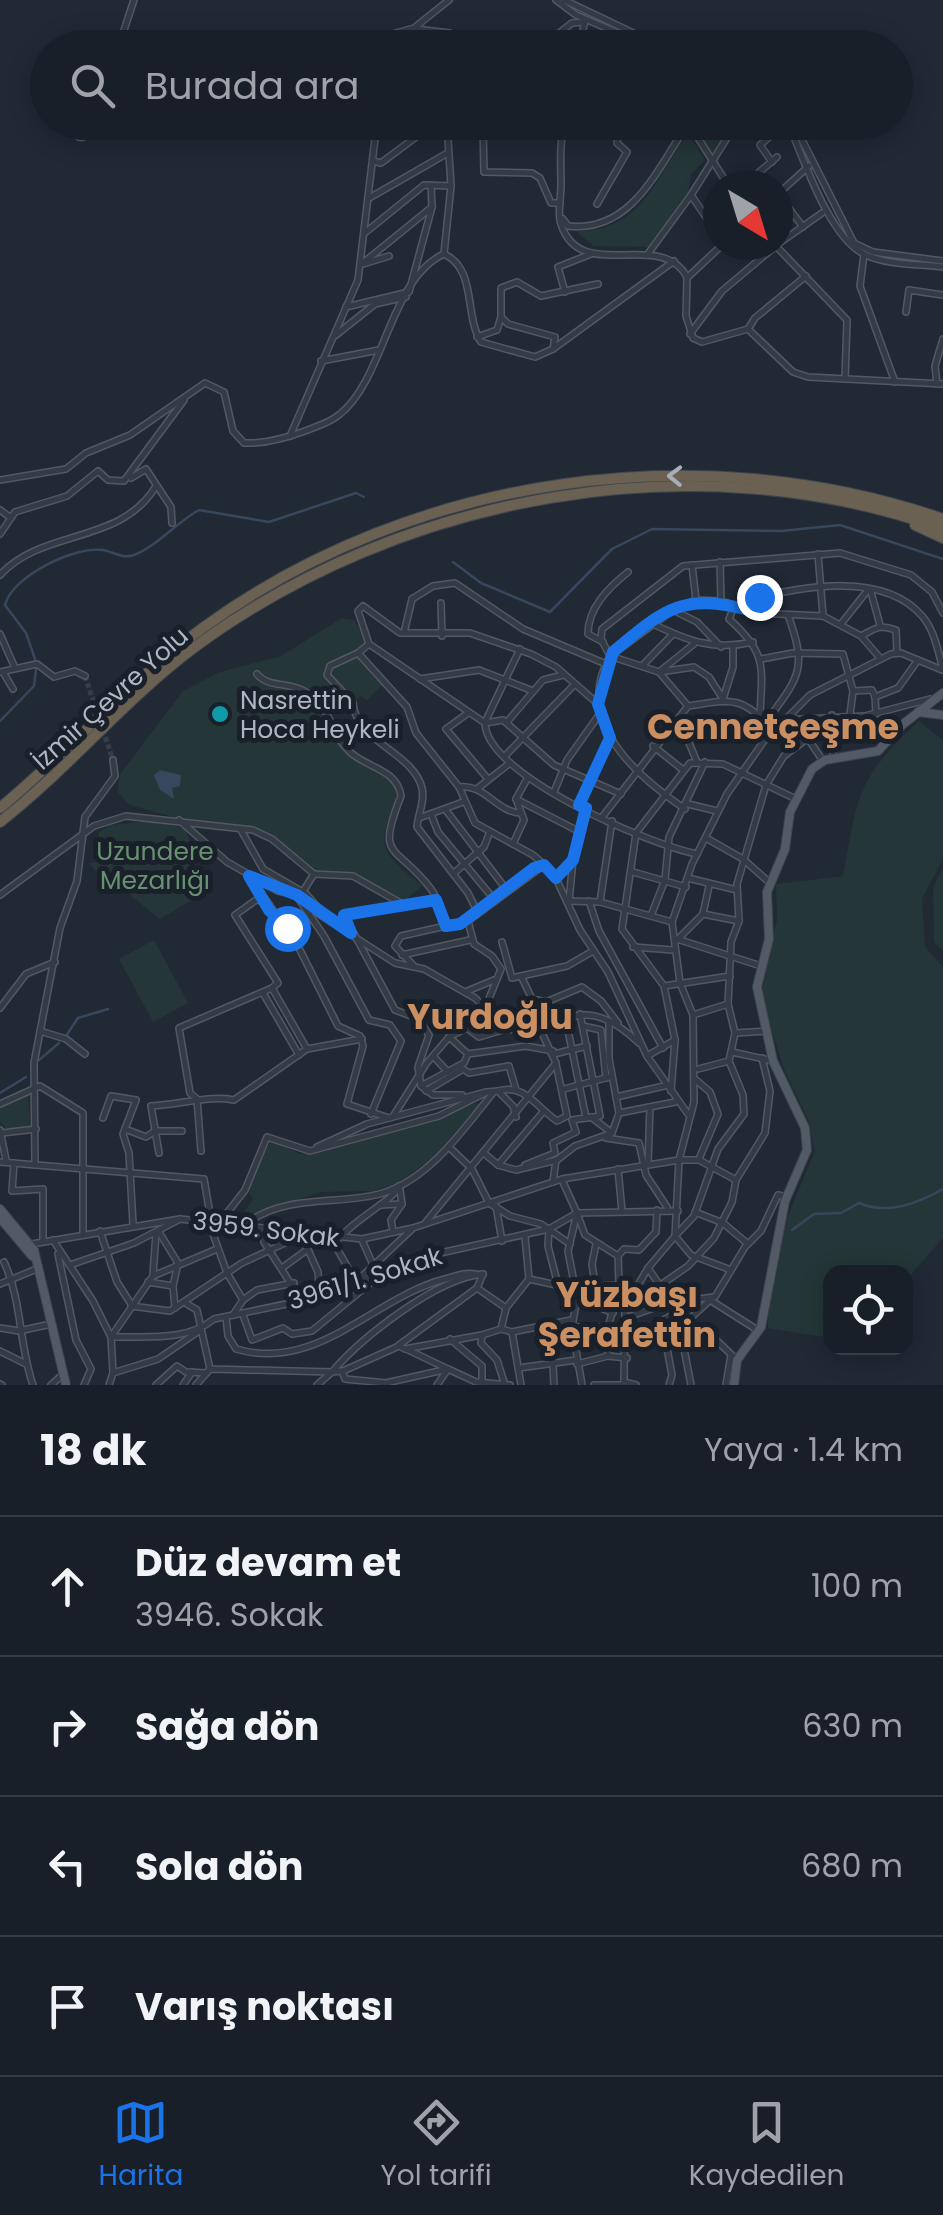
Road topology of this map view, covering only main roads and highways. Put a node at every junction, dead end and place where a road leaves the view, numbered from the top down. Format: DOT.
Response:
graph roads {
  1 [pos="943,516"];
  2 [pos="906,519"];
  3 [pos="943,529"];
  4 [pos="943,538"];
  5 [pos="936,703"];
  6 [pos="0,808"];
  7 [pos="0,822"];
  8 [pos="0,1209"];
  9 [pos="0,1218"];
  10 [pos="27,1246"];
  11 [pos="64,1381"];
  12 [pos="734,1385"];
  1 -- 6 [label="highway, İzmir Çevre Yolu, one-way"];
  2 -- 3 [label="highway, İzmir Çevre Yolu"];
  2 -- 4 [label="highway"];
  2 -- 7 [label="highway, İzmir Çevre Yolu"];
  5 -- 12 [label="main road"];
  8 -- 10 [label="main road"];
  9 -- 10 [label="main road"];
  10 -- 11 [label="main road"];
}
